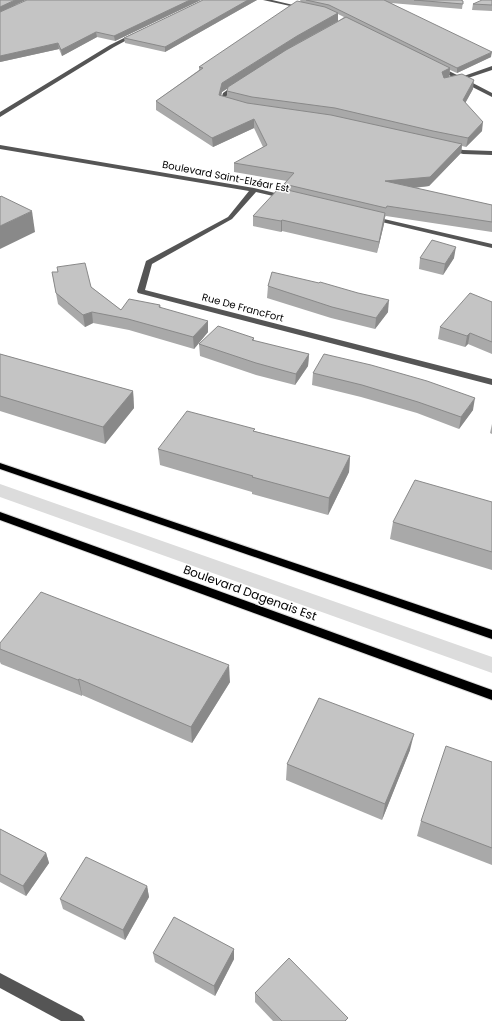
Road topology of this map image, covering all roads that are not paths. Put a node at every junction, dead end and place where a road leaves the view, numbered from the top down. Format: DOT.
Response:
graph roads {
  1 [pos="265,0"];
  2 [pos="311,9"];
  3 [pos="140,33"];
  4 [pos="434,66"];
  5 [pos="492,68"];
  6 [pos="461,79"];
  7 [pos="243,82"];
  8 [pos="492,95"];
  9 [pos="234,106"];
  10 [pos="0,115"];
  11 [pos="440,146"];
  12 [pos="0,147"];
  13 [pos="492,153"];
  14 [pos="254,190"];
  15 [pos="292,199"];
  16 [pos="361,215"];
  17 [pos="492,246"];
  18 [pos="492,382"];
  19 [pos="0,466"];
  20 [pos="0,516"];
  21 [pos="492,635"];
  22 [pos="492,695"];
  23 [pos="0,980"];
  24 [pos="77,1021"];
  1 -- 2 [label="street"];
  3 -- 10 [label="street"];
  4 -- 6 [label="street"];
  5 -- 6 [label="street"];
  6 -- 8 [label="street"];
  7 -- 9 [label="street"];
  11 -- 13 [label="street"];
  12 -- 14 [label="street, Boulevard Saint-Elzéar Est"];
  14 -- 15 [label="street, Boulevard Saint-Elzéar Est"];
  14 -- 18 [label="street, Rue De FrancFort"];
  16 -- 17 [label="street"];
  19 -- 21 [label="main road"];
  20 -- 22 [label="main road, Boulevard Dagenais Est"];
  23 -- 24 [label="street"];
}
